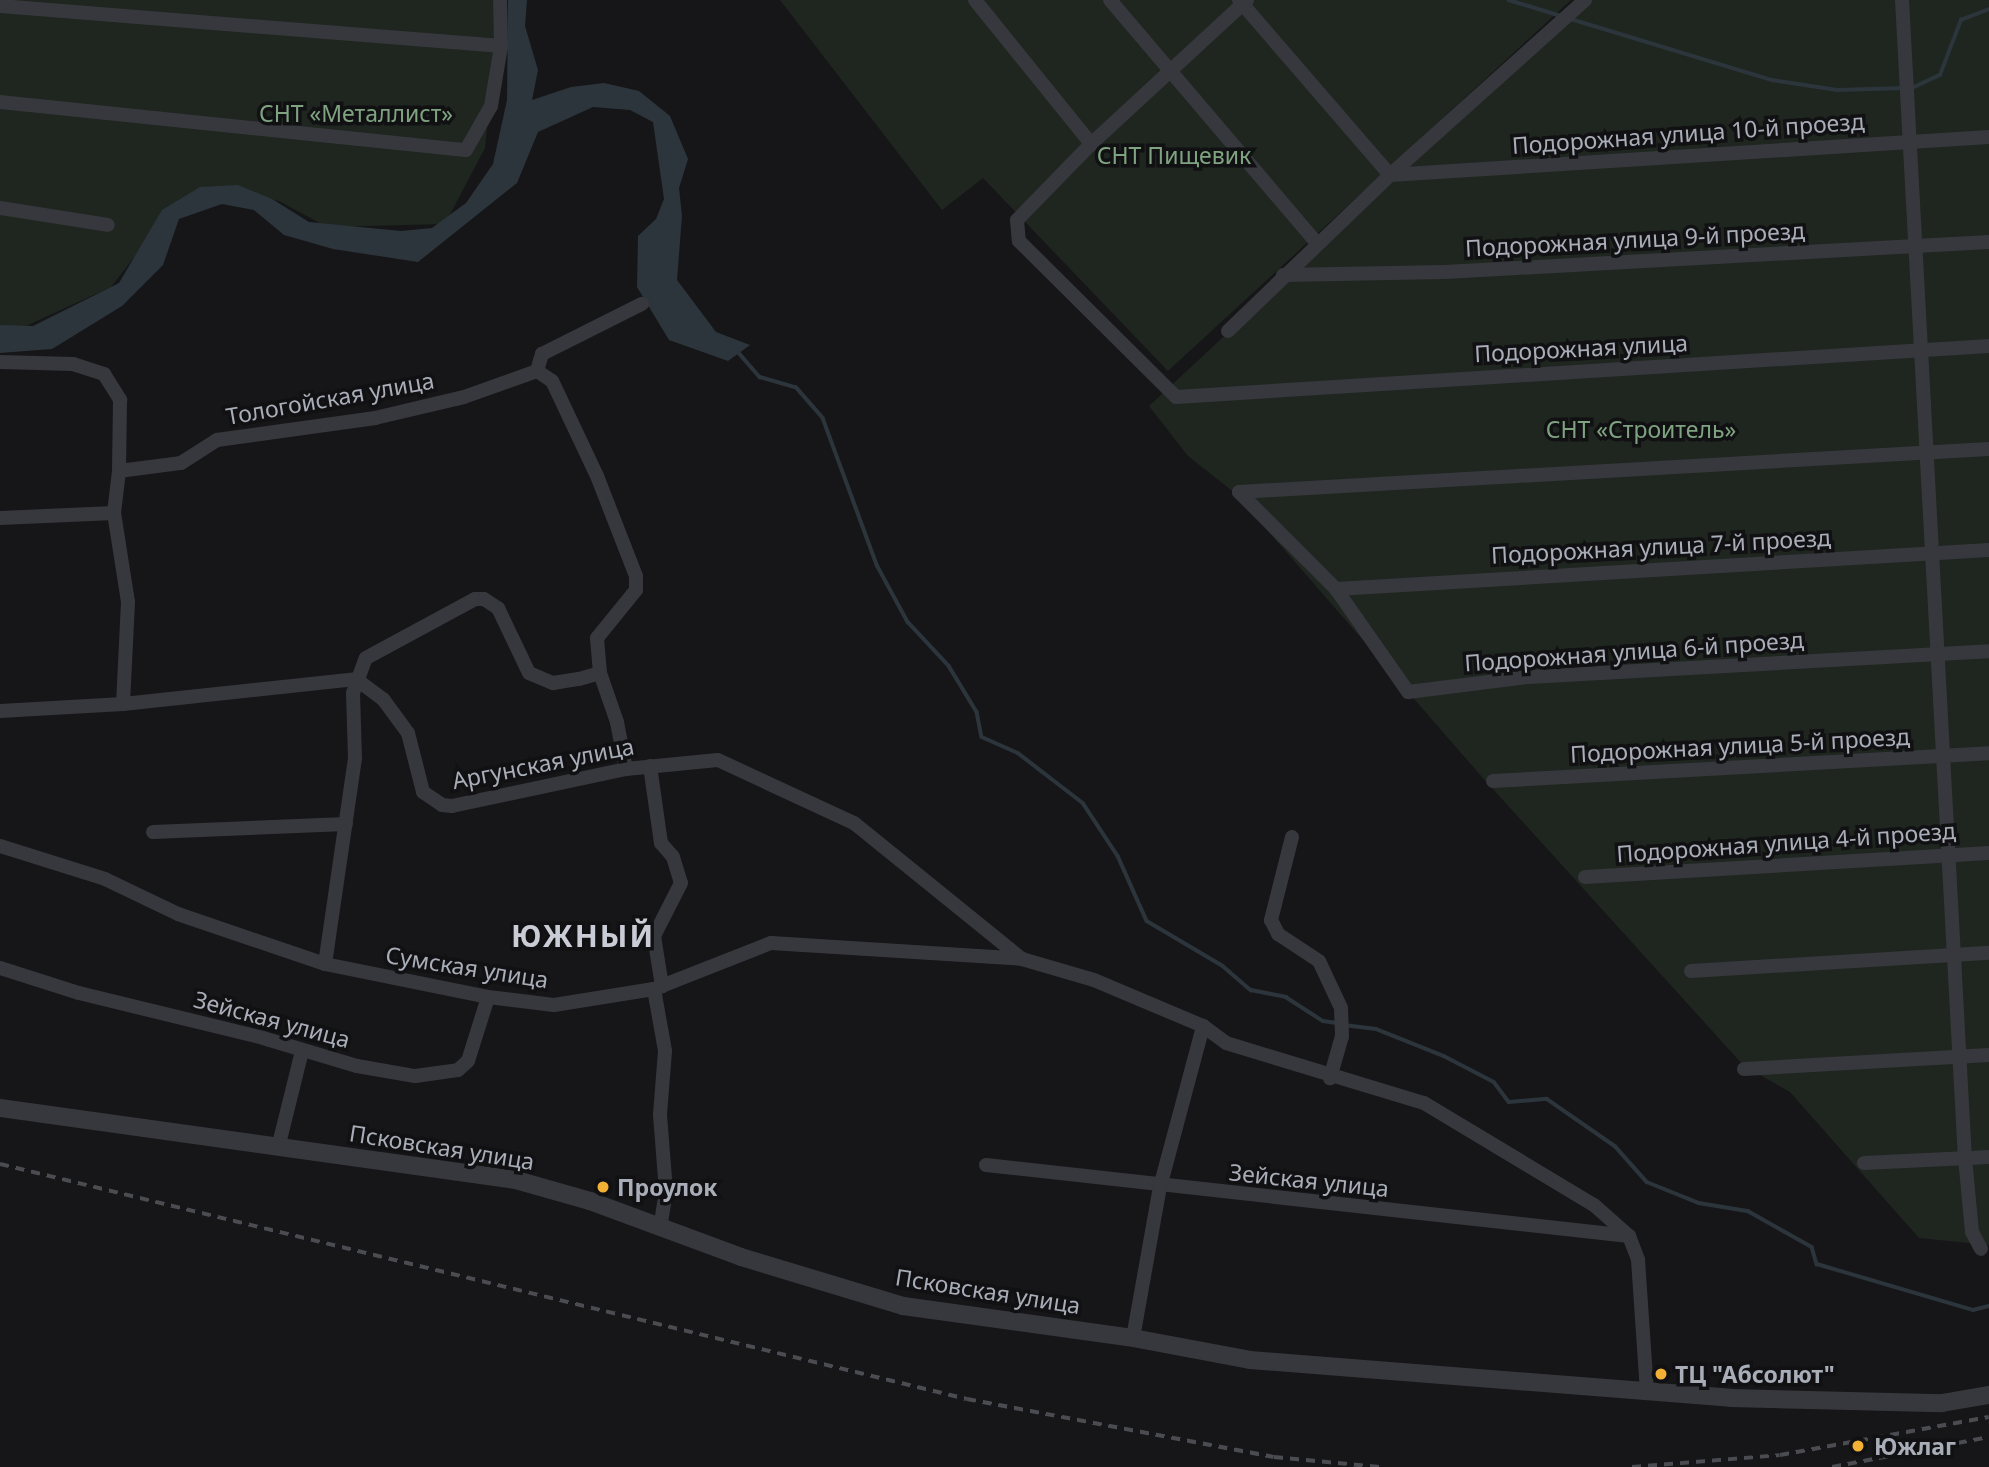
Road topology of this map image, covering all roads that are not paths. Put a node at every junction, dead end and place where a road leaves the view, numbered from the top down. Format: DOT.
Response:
graph roads {
  1 [pos="500,0"];
  2 [pos="975,0"];
  3 [pos="1110,0"];
  4 [pos="1585,0"];
  5 [pos="1902,0"];
  6 [pos="1243,2"];
  7 [pos="0,6"];
  8 [pos="501,46"];
  9 [pos="1172,73"];
  10 [pos="0,102"];
  11 [pos="1989,137"];
  12 [pos="1911,141"];
  13 [pos="1091,144"];
  14 [pos="1390,175"];
  15 [pos="0,208"];
  16 [pos="108,225"];
  17 [pos="1989,242"];
  18 [pos="1317,243"];
  19 [pos="1917,247"];
  20 [pos="1283,275"];
  21 [pos="642,304"];
  22 [pos="1228,331"];
  23 [pos="1989,346"];
  24 [pos="1921,351"];
  25 [pos="0,362"];
  26 [pos="537,371"];
  27 [pos="1989,449"];
  28 [pos="1926,453"];
  29 [pos="119,471"];
  30 [pos="114,513"];
  31 [pos="0,518"];
  32 [pos="1989,550"];
  33 [pos="1933,554"];
  34 [pos="1336,589"];
  35 [pos="1989,651"];
  36 [pos="1941,654"];
  37 [pos="600,673"];
  38 [pos="356,679"];
  39 [pos="123,704"];
  40 [pos="0,711"];
  41 [pos="1989,754"];
  42 [pos="1943,756"];
  43 [pos="650,766"];
  44 [pos="625,769"];
  45 [pos="1493,781"];
  46 [pos="346,824"];
  47 [pos="153,832"];
  48 [pos="1292,837"];
  49 [pos="0,846"];
  50 [pos="1989,853"];
  51 [pos="1948,855"];
  52 [pos="1585,877"];
  53 [pos="1989,953"];
  54 [pos="1955,955"];
  55 [pos="1022,959"];
  56 [pos="325,964"];
  57 [pos="0,968"];
  58 [pos="1691,971"];
  59 [pos="658,988"];
  60 [pos="488,998"];
  61 [pos="1203,1026"];
  62 [pos="302,1051"];
  63 [pos="1989,1055"];
  64 [pos="1961,1057"];
  65 [pos="1744,1069"];
  66 [pos="1330,1078"];
  67 [pos="0,1108"];
  68 [pos="278,1147"];
  69 [pos="1989,1157"];
  70 [pos="1965,1158"];
  71 [pos="1864,1163"];
  72 [pos="986,1165"];
  73 [pos="1160,1187"];
  74 [pos="660,1227"];
  75 [pos="1629,1236"];
  76 [pos="1981,1249"];
  77 [pos="1133,1338"];
  78 [pos="1647,1392"];
  79 [pos="1989,1395"];
  1 -- 8 [label="street"];
  2 -- 13 [label="street"];
  3 -- 9 [label="street"];
  4 -- 14 [label="street"];
  5 -- 12 [label="street"];
  6 -- 9 [label="street"];
  6 -- 14 [label="street"];
  7 -- 8 [label="street"];
  8 -- 10 [label="street"];
  9 -- 13 [label="street"];
  9 -- 18 [label="street"];
  11 -- 12 [label="street, Подорожная улица 10-й проезд"];
  12 -- 14 [label="street, Подорожная улица 10-й проезд"];
  12 -- 19 [label="street"];
  13 -- 24 [label="street, Подорожная улица"];
  14 -- 18 [label="street"];
  15 -- 16 [label="street"];
  17 -- 19 [label="street, Подорожная улица 9-й проезд"];
  18 -- 20 [label="street"];
  19 -- 20 [label="street, Подорожная улица 9-й проезд"];
  19 -- 24 [label="street"];
  20 -- 22 [label="street"];
  21 -- 26 [label="street"];
  23 -- 24 [label="street, Подорожная улица"];
  24 -- 28 [label="street"];
  25 -- 29 [label="street"];
  26 -- 29 [label="street, Тологойская улица"];
  26 -- 37 [label="street"];
  27 -- 28 [label="street"];
  28 -- 33 [label="street"];
  28 -- 34 [label="street"];
  29 -- 30 [label="street"];
  30 -- 31 [label="street"];
  30 -- 39 [label="street"];
  32 -- 33 [label="street, Подорожная улица 7-й проезд"];
  33 -- 34 [label="street, Подорожная улица 7-й проезд"];
  33 -- 36 [label="street"];
  34 -- 36 [label="street, Подорожная улица 6-й проезд"];
  35 -- 36 [label="street, Подорожная улица 6-й проезд"];
  36 -- 42 [label="street"];
  37 -- 38 [label="street"];
  37 -- 44 [label="street"];
  38 -- 39 [label="street"];
  38 -- 44 [label="street, Аргунская улица"];
  38 -- 46 [label="street"];
  39 -- 40 [label="street"];
  41 -- 42 [label="street, Подорожная улица 5-й проезд"];
  42 -- 45 [label="street, Подорожная улица 5-й проезд"];
  42 -- 51 [label="street"];
  43 -- 44 [label="street, Аргунская улица"];
  43 -- 55 [label="street, Аргунская улица"];
  43 -- 59 [label="street"];
  46 -- 47 [label="street"];
  46 -- 56 [label="street"];
  48 -- 66 [label="street"];
  49 -- 56 [label="street, Сумская улица"];
  50 -- 51 [label="street, Подорожная улица 4-й проезд"];
  51 -- 52 [label="street, Подорожная улица 4-й проезд"];
  51 -- 54 [label="street"];
  53 -- 54 [label="street"];
  54 -- 58 [label="street"];
  54 -- 64 [label="street"];
  55 -- 59 [label="street, Сумская улица"];
  55 -- 61 [label="street"];
  56 -- 60 [label="street, Сумская улица"];
  57 -- 62 [label="street, Зейская улица"];
  59 -- 60 [label="street, Сумская улица"];
  59 -- 74 [label="street"];
  60 -- 62 [label="street, Зейская улица"];
  61 -- 66 [label="street"];
  61 -- 73 [label="street"];
  62 -- 68 [label="street"];
  63 -- 64 [label="street"];
  64 -- 65 [label="street"];
  64 -- 70 [label="street"];
  66 -- 75 [label="street"];
  67 -- 68 [label="street, Псковская улица"];
  68 -- 74 [label="street, Псковская улица"];
  69 -- 70 [label="street"];
  70 -- 71 [label="street"];
  70 -- 76 [label="street"];
  72 -- 73 [label="street, Зейская улица"];
  73 -- 75 [label="street, Зейская улица"];
  73 -- 77 [label="street"];
  74 -- 77 [label="street, Псковская улица"];
  75 -- 78 [label="street"];
  77 -- 78 [label="street, Псковская улица"];
  78 -- 79 [label="street, Псковская улица"];
}
